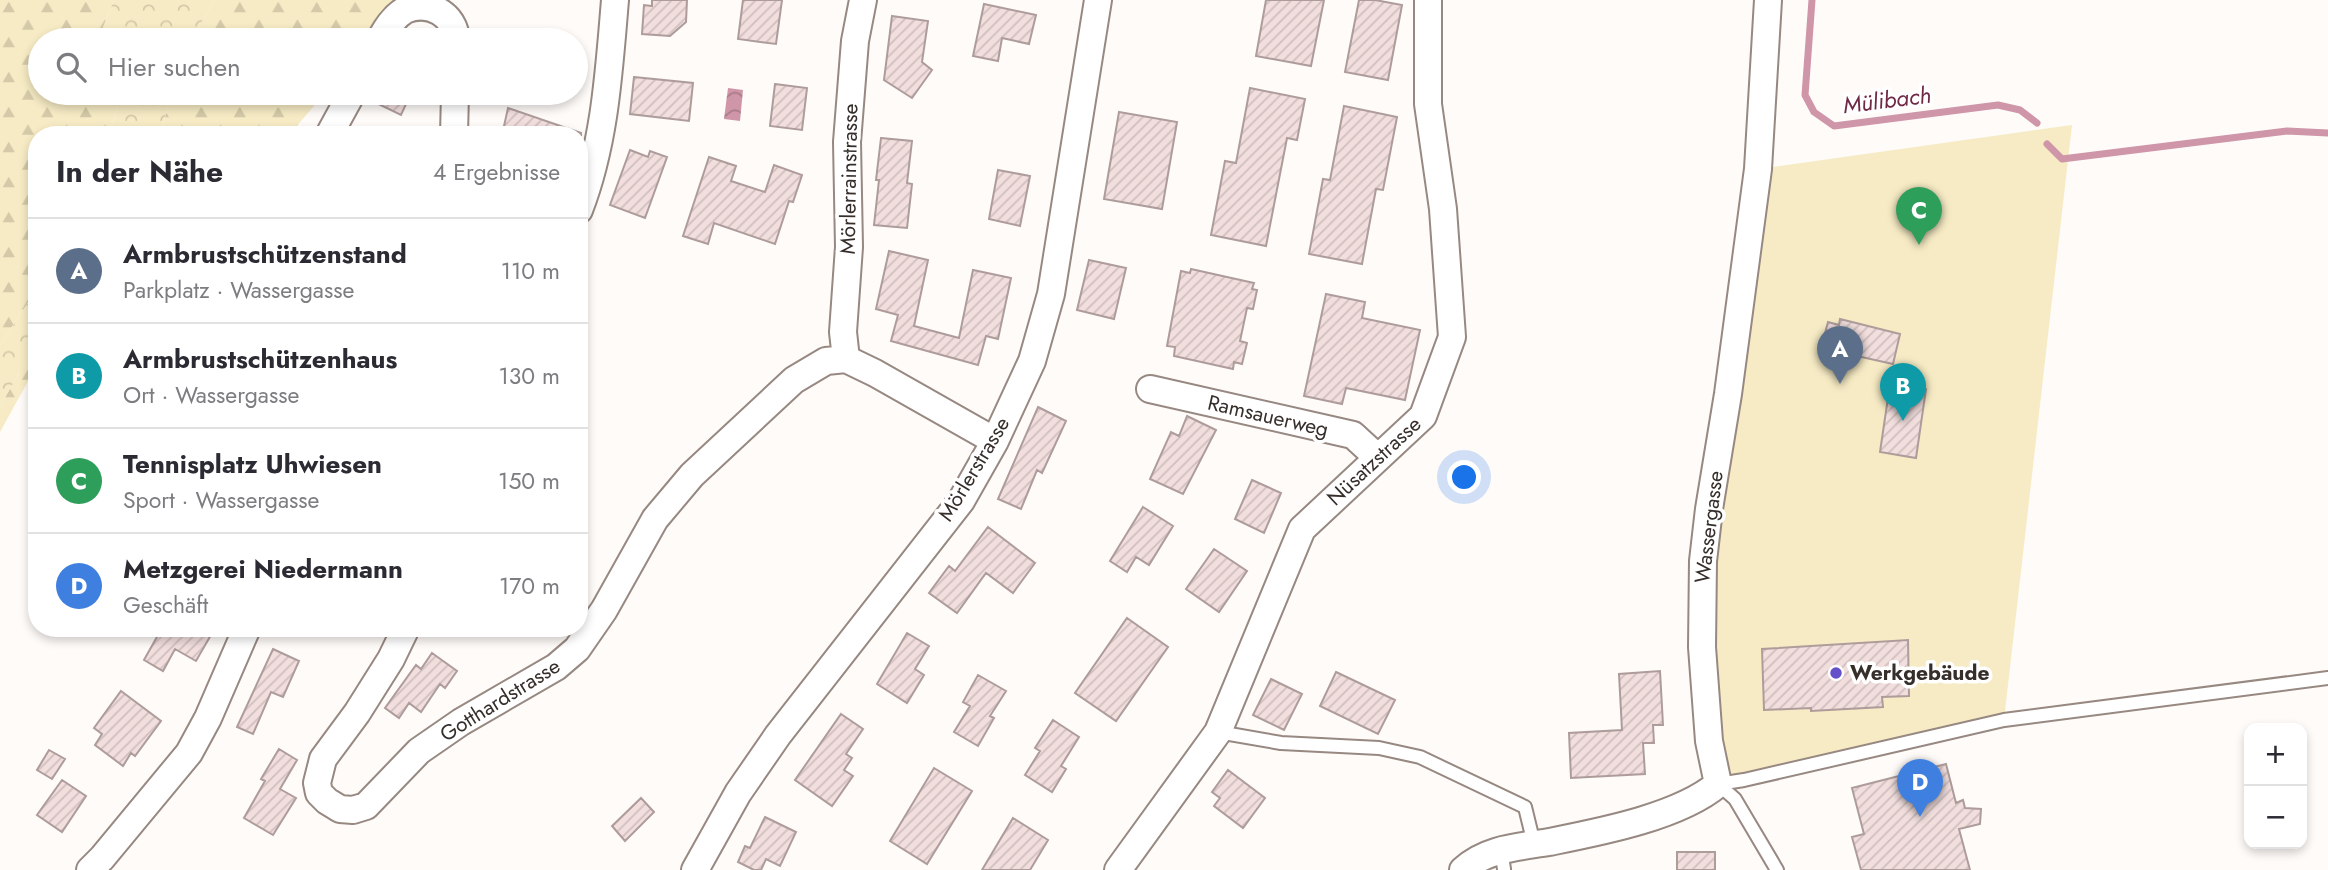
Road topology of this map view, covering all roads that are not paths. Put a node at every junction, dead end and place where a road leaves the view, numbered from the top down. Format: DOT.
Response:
graph roads {
  1 [pos="615,0"];
  2 [pos="863,0"];
  3 [pos="1098,0"];
  4 [pos="1428,0"];
  5 [pos="1768,0"];
  6 [pos="438,4"];
  7 [pos="388,28"];
  8 [pos="453,28"];
  9 [pos="345,105"];
  10 [pos="455,105"];
  11 [pos="334,126"];
  12 [pos="454,126"];
  13 [pos="588,180"];
  14 [pos="846,359"];
  15 [pos="1150,389"];
  16 [pos="995,441"];
  17 [pos="1378,458"];
  18 [pos="588,633"];
  19 [pos="243,637"];
  20 [pos="402,637"];
  21 [pos="585,637"];
  22 [pos="2328,678"];
  23 [pos="1218,733"];
  24 [pos="1717,784"];
  25 [pos="1534,844"];
  26 [pos="1502,859"];
  27 [pos="90,870"];
  28 [pos="695,870"];
  29 [pos="1118,870"];
  30 [pos="1463,870"];
  31 [pos="1777,870"];
  1 -- 13 [label="street"];
  2 -- 14 [label="street, Mörlerrainstrasse"];
  3 -- 16 [label="street, Mörlerstrasse"];
  4 -- 17 [label="street, Nüsatzstrasse"];
  5 -- 24 [label="street, Wassergasse"];
  6 -- 7 [label="street"];
  6 -- 8 [label="street"];
  9 -- 11 [label="street"];
  10 -- 12 [label="street"];
  14 -- 16 [label="street"];
  14 -- 18 [label="street, Gotthardstrasse"];
  15 -- 17 [label="street, Ramsauerweg"];
  16 -- 28 [label="street, Mörlerstrasse"];
  17 -- 23 [label="street, Nüsatzstrasse"];
  19 -- 27 [label="street"];
  20 -- 21 [label="street, Gotthardstrasse"];
  22 -- 24 [label="lane"];
  23 -- 25 [label="lane"];
  23 -- 29 [label="street, Nüsatzstrasse"];
  24 -- 25 [label="street"];
  24 -- 31 [label="lane"];
  25 -- 26 [label="street"];
  26 -- 30 [label="street"];
}
